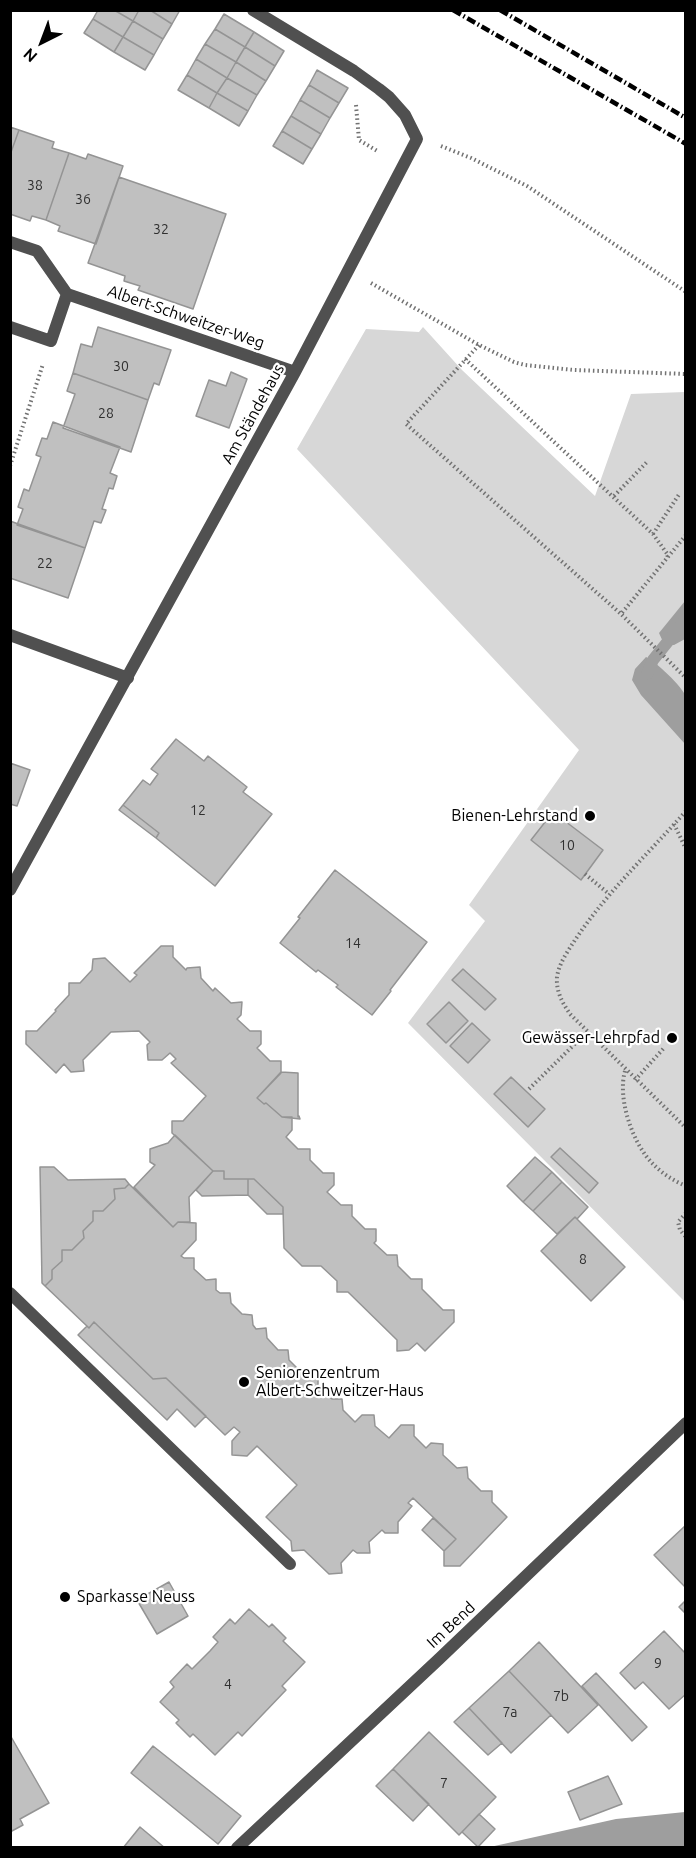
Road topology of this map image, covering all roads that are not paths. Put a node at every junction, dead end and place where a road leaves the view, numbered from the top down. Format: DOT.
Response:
graph roads {
  1 [pos="253,10"];
  2 [pos="10,242"];
  3 [pos="67,294"];
  4 [pos="10,327"];
  5 [pos="295,372"];
  6 [pos="10,635"];
  7 [pos="128,678"];
  8 [pos="10,890"];
  9 [pos="10,1293"];
  10 [pos="686,1423"];
  11 [pos="290,1564"];
  12 [pos="237,1848"];
  1 -- 5 [label="street, Am Ständehaus"];
  2 -- 3 [label="street"];
  3 -- 4 [label="street"];
  3 -- 5 [label="street, Albert-Schweitzer-Weg"];
  5 -- 7 [label="street, Am Ständehaus"];
  6 -- 7 [label="street"];
  7 -- 8 [label="street, Am Ständehaus"];
  9 -- 11 [label="street"];
  10 -- 12 [label="street, Im Bend"];
}
